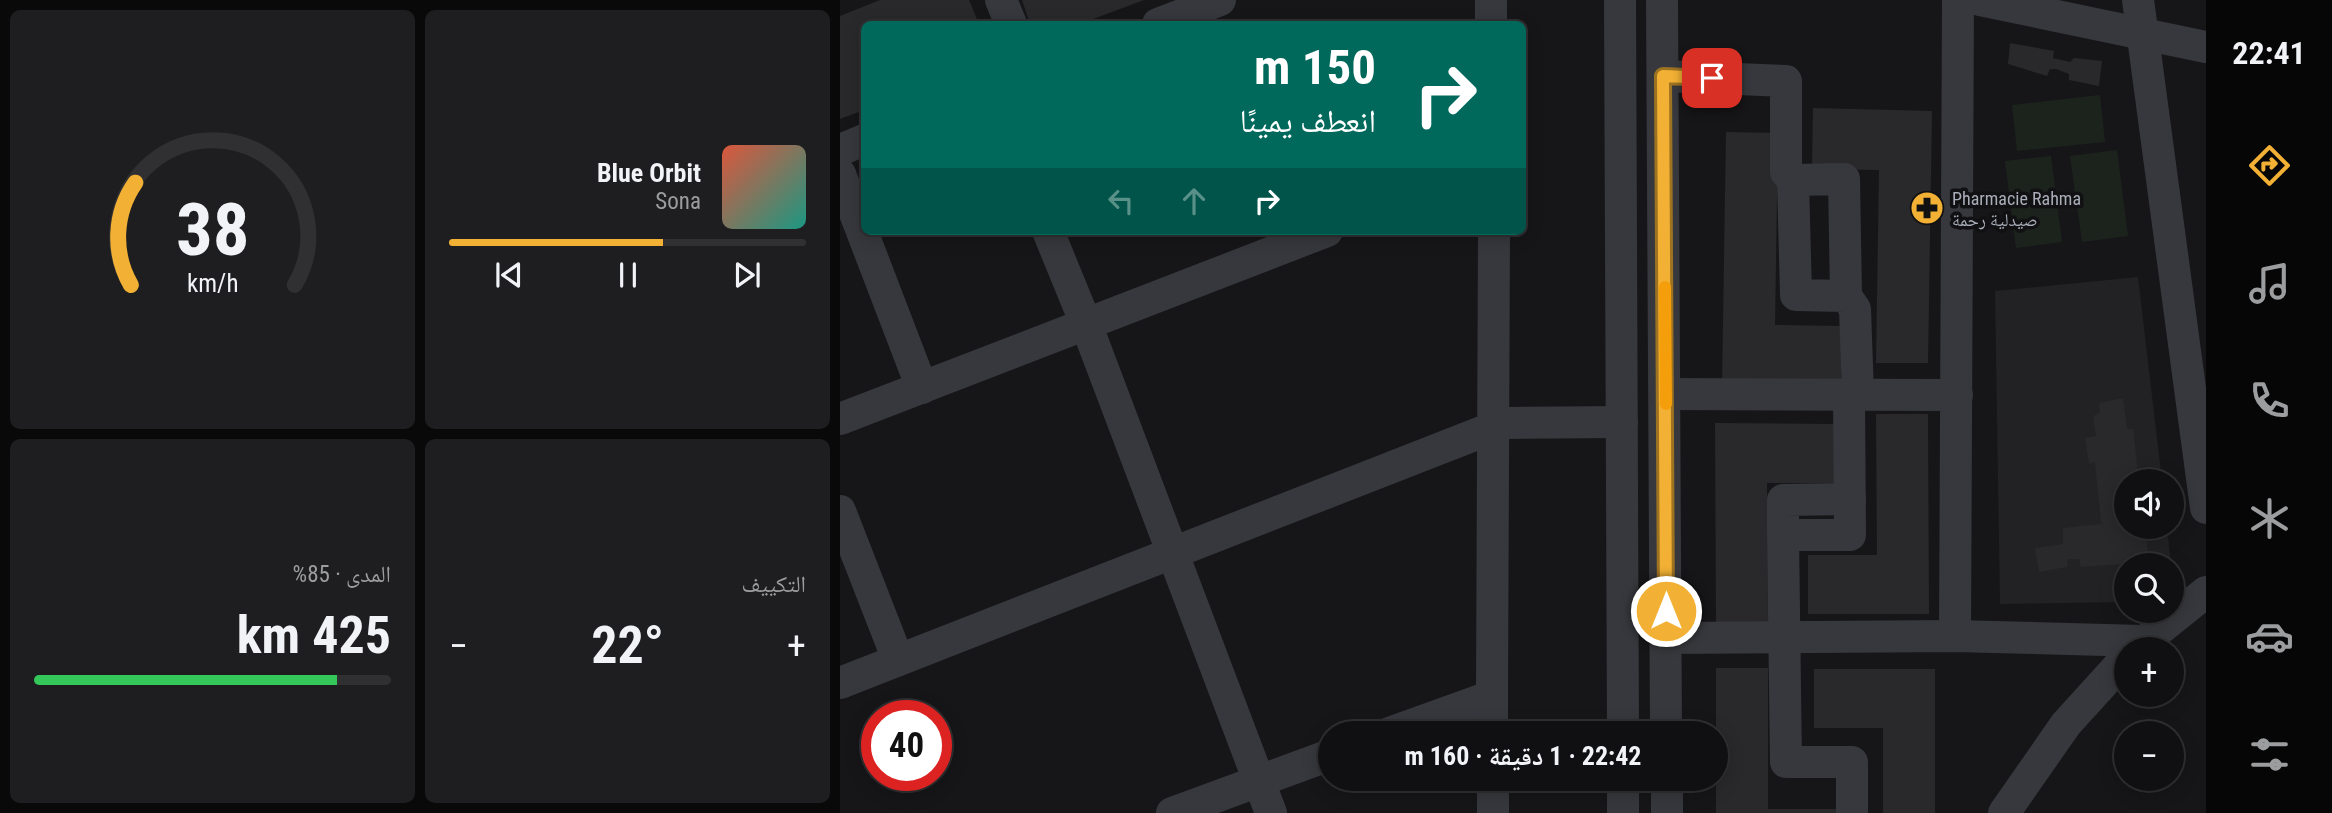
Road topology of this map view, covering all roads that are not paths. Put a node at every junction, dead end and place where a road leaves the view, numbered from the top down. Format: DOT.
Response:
graph roads {
  1 [pos="1001,0"];
  2 [pos="1220,0"];
  3 [pos="1491,0"];
  4 [pos="1620,0"];
  5 [pos="1662,0"];
  6 [pos="1958,0"];
  7 [pos="1980,0"];
  8 [pos="2138,0"];
  9 [pos="1010,21"];
  10 [pos="1166,21"];
  11 [pos="1491,21"];
  12 [pos="2141,33"];
  13 [pos="2206,47"];
  14 [pos="1663,76"];
  15 [pos="861,141"];
  16 [pos="840,150"];
  17 [pos="840,174"];
  18 [pos="1793,180"];
  19 [pos="861,229"];
  20 [pos="863,235"];
  21 [pos="1050,235"];
  22 [pos="1317,235"];
  23 [pos="1493,235"];
  24 [pos="1846,296"];
  25 [pos="1086,324"];
  26 [pos="922,387"];
  27 [pos="1666,394"];
  28 [pos="1854,394"];
  29 [pos="1957,395"];
  30 [pos="840,419"];
  31 [pos="1622,422"];
  32 [pos="1491,429"];
  33 [pos="2206,508"];
  34 [pos="840,511"];
  35 [pos="846,546"];
  36 [pos="1173,553"];
  37 [pos="2206,592"];
  38 [pos="1955,636"];
  39 [pos="2151,637"];
  40 [pos="1666,638"];
  41 [pos="1784,638"];
  42 [pos="2114,648"];
  43 [pos="898,660"];
  44 [pos="2114,673"];
  45 [pos="840,683"];
  46 [pos="1492,696"];
  47 [pos="1423,721"];
  48 [pos="1492,721"];
  49 [pos="1623,721"];
  50 [pos="1667,721"];
  51 [pos="1318,759"];
  52 [pos="1259,781"];
  53 [pos="1493,791"];
  54 [pos="1623,791"];
  55 [pos="1667,791"];
  56 [pos="1172,813"];
  57 [pos="1271,813"];
  58 [pos="1493,813"];
  59 [pos="1623,813"];
  60 [pos="1667,813"];
  61 [pos="1852,813"];
  62 [pos="2004,813"];
  1 -- 9 [label="street"];
  2 -- 10 [label="street"];
  3 -- 11 [label="street"];
  4 -- 31 [label="street"];
  5 -- 14 [label="street"];
  6 -- 29 [label="street"];
  7 -- 12 [label="street"];
  8 -- 12 [label="street"];
  12 -- 13 [label="street"];
  12 -- 33 [label="street"];
  14 -- 18 [label="street"];
  14 -- 27 [label="street"];
  15 -- 16 [label="street"];
  17 -- 19 [label="street"];
  18 -- 24 [label="street"];
  18 -- 24 [label="street"];
  20 -- 26 [label="street"];
  21 -- 25 [label="street"];
  22 -- 25 [label="street"];
  23 -- 32 [label="street"];
  24 -- 28 [label="street"];
  25 -- 26 [label="street"];
  25 -- 36 [label="street"];
  26 -- 30 [label="street"];
  27 -- 28 [label="street"];
  27 -- 40 [label="street"];
  28 -- 29 [label="street"];
  28 -- 41 [label="street"];
  29 -- 38 [label="street"];
  31 -- 32 [label="street"];
  31 -- 49 [label="street"];
  32 -- 36 [label="street"];
  32 -- 46 [label="street"];
  34 -- 35 [label="street"];
  35 -- 43 [label="street"];
  36 -- 43 [label="street"];
  36 -- 52 [label="street"];
  37 -- 39 [label="street"];
  38 -- 41 [label="street"];
  38 -- 42 [label="street"];
  40 -- 41 [label="street"];
  40 -- 50 [label="street"];
  41 -- 61 [label="street"];
  43 -- 45 [label="street"];
  44 -- 62 [label="street"];
  46 -- 47 [label="street"];
  46 -- 48 [label="street"];
  51 -- 52 [label="street"];
  52 -- 56 [label="street"];
  52 -- 57 [label="street"];
  53 -- 58 [label="street"];
  54 -- 59 [label="street"];
  55 -- 60 [label="street"];
}
